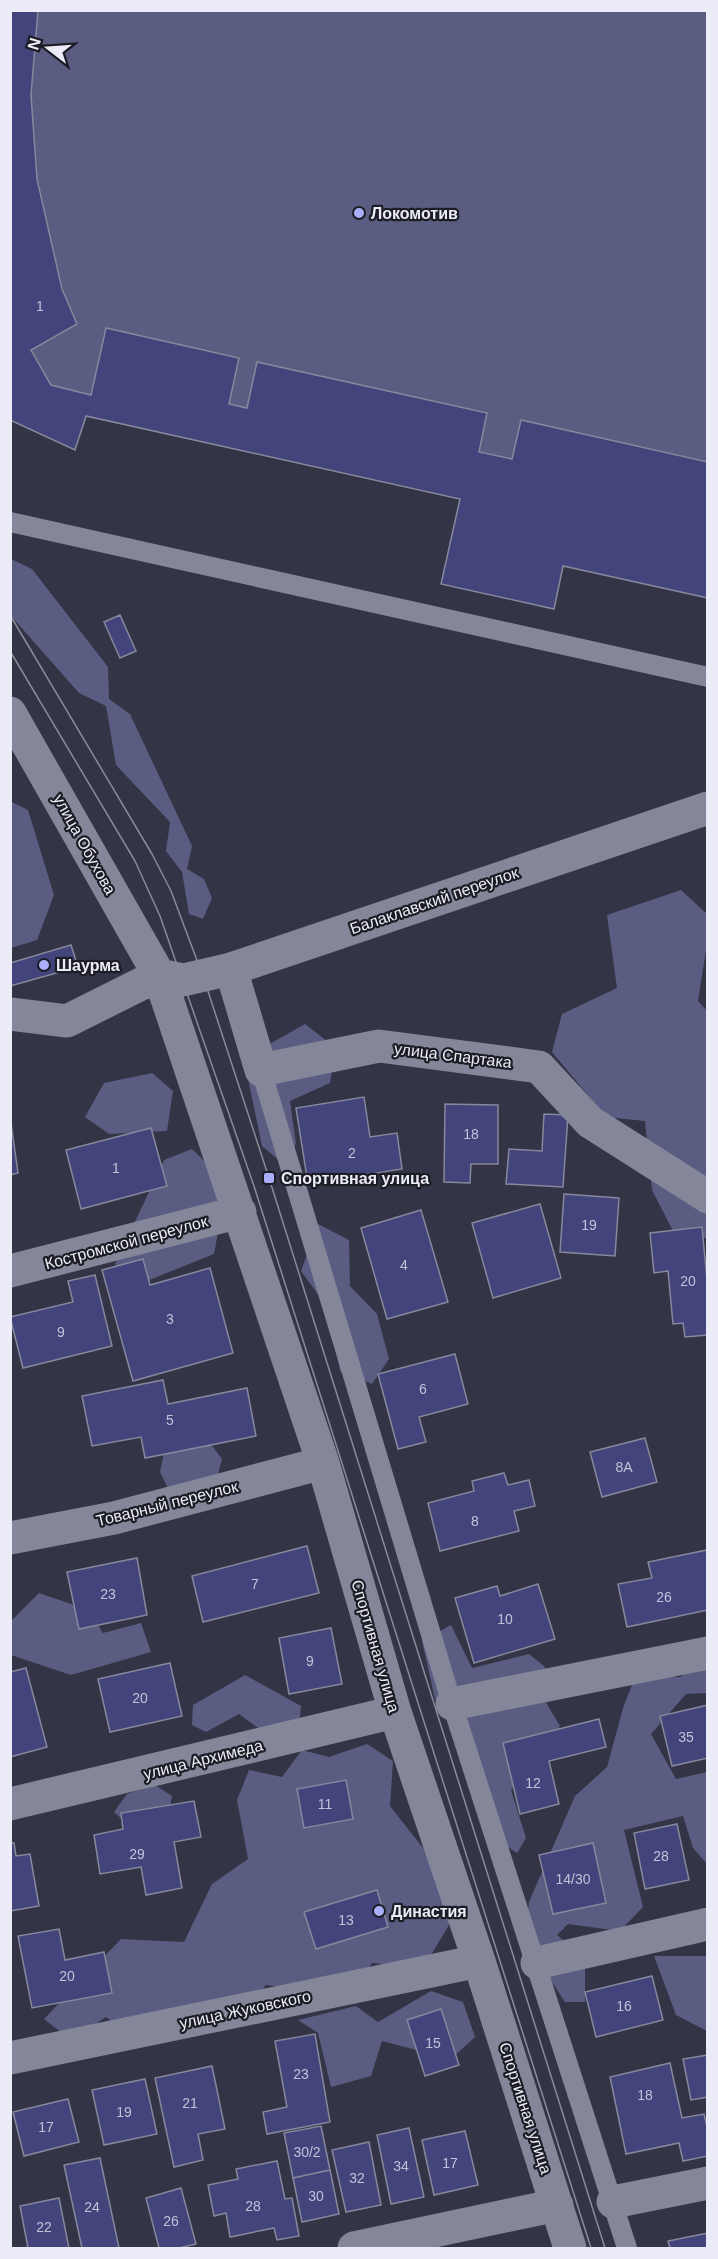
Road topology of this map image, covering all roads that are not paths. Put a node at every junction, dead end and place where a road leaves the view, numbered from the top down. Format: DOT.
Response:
graph roads {
  1 [pos="10,522"];
  2 [pos="708,677"];
  3 [pos="10,713"];
  4 [pos="708,808"];
  5 [pos="231,969"];
  6 [pos="159,975"];
  7 [pos="10,1014"];
  8 [pos="261,1070"];
  9 [pos="708,1197"];
  10 [pos="240,1212"];
  11 [pos="10,1271"];
  12 [pos="323,1463"];
  13 [pos="10,1538"];
  14 [pos="708,1653"];
  15 [pos="452,1704"];
  16 [pos="395,1712"];
  17 [pos="10,1804"];
  18 [pos="708,1924"];
  19 [pos="479,1961"];
  20 [pos="537,1963"];
  21 [pos="10,2058"];
  22 [pos="708,2183"];
  23 [pos="613,2202"];
  24 [pos="557,2205"];
  25 [pos="354,2248"];
  26 [pos="570,2248"];
  27 [pos="627,2248"];
  1 -- 2 [label="lane"];
  3 -- 6 [label="street, улица Обухова"];
  4 -- 5 [label="street, Балаклавский переулок"];
  5 -- 6 [label="street, Балаклавский переулок"];
  5 -- 8 [label="street"];
  6 -- 7 [label="street"];
  6 -- 10 [label="street, Спортивная улица"];
  8 -- 9 [label="street, улица Спартака"];
  8 -- 15 [label="lane"];
  10 -- 11 [label="street, Костромской переулок"];
  10 -- 12 [label="street, Спортивная улица"];
  12 -- 13 [label="street, Товарный переулок"];
  12 -- 16 [label="street, Спортивная улица"];
  14 -- 15 [label="street"];
  15 -- 20 [label="lane"];
  16 -- 17 [label="street, улица Архимеда"];
  16 -- 19 [label="street, Спортивная улица"];
  18 -- 20 [label="street"];
  19 -- 21 [label="street, улица Жуковского"];
  19 -- 24 [label="street, Спортивная улица"];
  20 -- 23 [label="lane"];
  22 -- 23 [label="street"];
  23 -- 27 [label="lane"];
  24 -- 25 [label="street"];
  24 -- 26 [label="street, Спортивная улица"];
}
